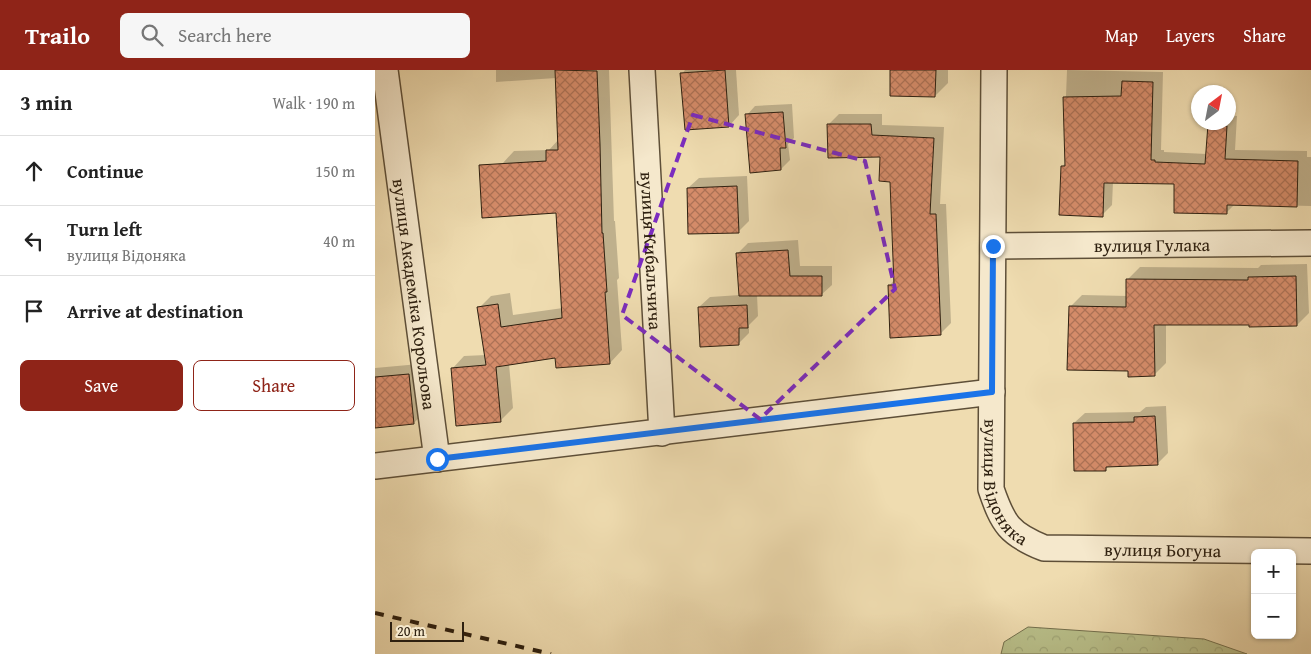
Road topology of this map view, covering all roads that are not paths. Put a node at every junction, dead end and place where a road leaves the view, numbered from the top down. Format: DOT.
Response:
graph roads {
  1 [pos="385,70"];
  2 [pos="642,70"];
  3 [pos="994,70"];
  4 [pos="1311,243"];
  5 [pos="993,246"];
  6 [pos="992,392"];
  7 [pos="662,433"];
  8 [pos="437,459"];
  9 [pos="375,466"];
  10 [pos="1044,548"];
  11 [pos="1311,550"];
  1 -- 8 [label="street, вулиця Академіка Корольова"];
  2 -- 7 [label="street, вулиця Кибальчича"];
  3 -- 5 [label="street, вулиця Відоняка"];
  4 -- 5 [label="street, вулиця Гулака"];
  5 -- 6 [label="street, вулиця Відоняка"];
  6 -- 7 [label="street"];
  6 -- 10 [label="street, вулиця Відоняка"];
  7 -- 8 [label="street"];
  8 -- 9 [label="street"];
  10 -- 11 [label="street, вулиця Богуна"];
}
